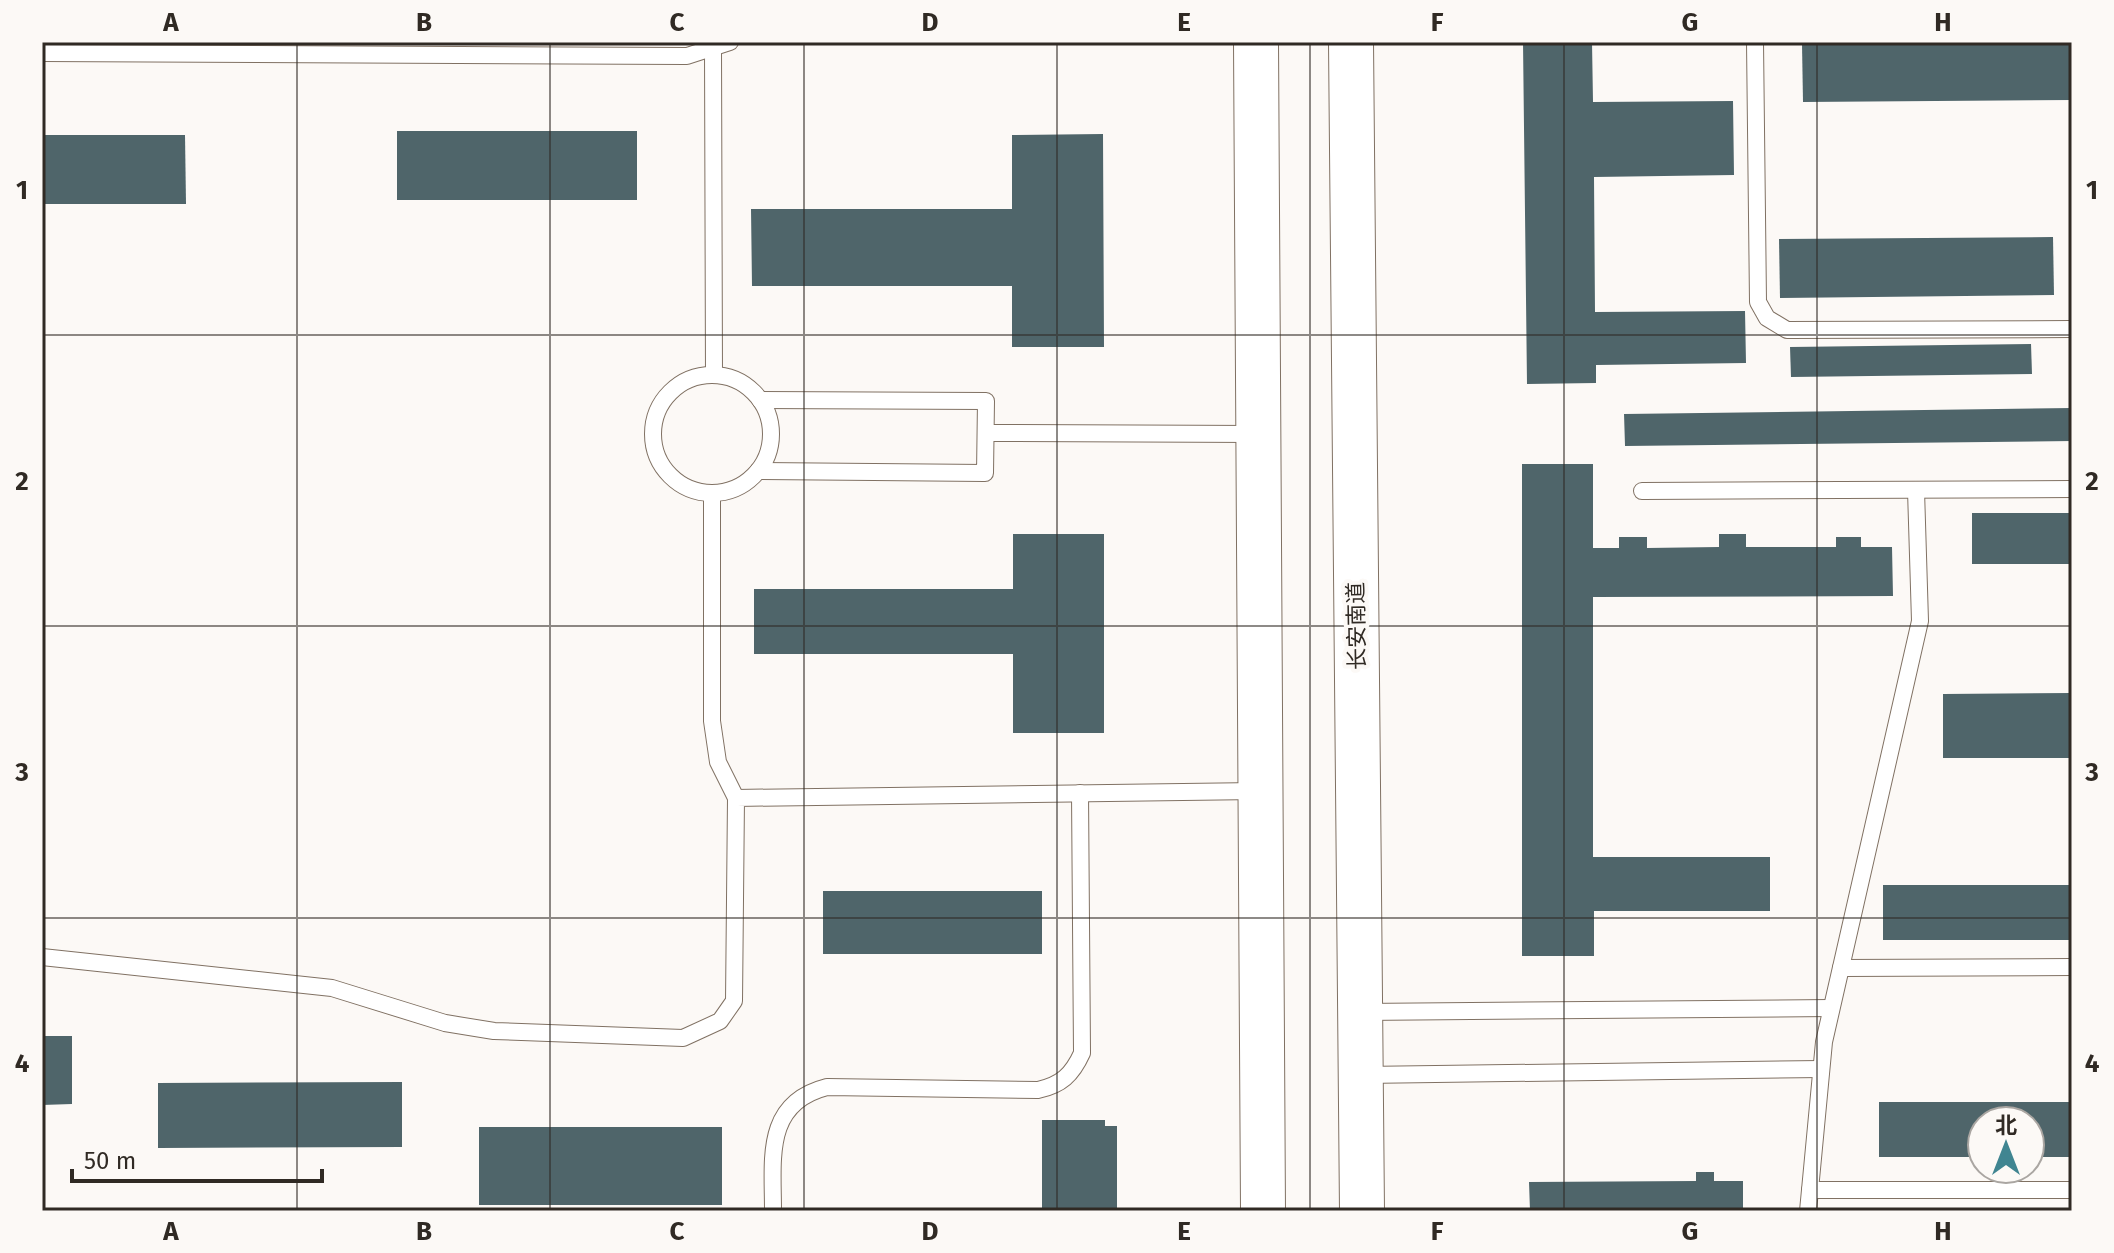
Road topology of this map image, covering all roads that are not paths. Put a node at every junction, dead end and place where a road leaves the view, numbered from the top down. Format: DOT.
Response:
graph roads {
  1 [pos="730,42"];
  2 [pos="1256,42"];
  3 [pos="1351,42"];
  4 [pos="1755,42"];
  5 [pos="713,48"];
  6 [pos="42,53"];
  7 [pos="2072,329"];
  8 [pos="714,375"];
  9 [pos="760,400"];
  10 [pos="986,433"];
  11 [pos="1258,434"];
  12 [pos="758,471"];
  13 [pos="2072,489"];
  14 [pos="1916,490"];
  15 [pos="1642,491"];
  16 [pos="712,494"];
  17 [pos="1261,790"];
  18 [pos="1080,793"];
  19 [pos="736,798"];
  20 [pos="42,957"];
  21 [pos="2072,967"];
  22 [pos="1841,968"];
  23 [pos="1831,1008"];
  24 [pos="1360,1012"];
  25 [pos="1821,1069"];
  26 [pos="1361,1076"];
  27 [pos="1810,1190"];
  28 [pos="2072,1190"];
  29 [pos="773,1211"];
  30 [pos="1263,1211"];
  31 [pos="1362,1211"];
  32 [pos="1808,1211"];
  1 -- 5 [label="lane"];
  2 -- 11 [label="main road"];
  3 -- 24 [label="main road, 长安南道"];
  4 -- 7 [label="lane"];
  5 -- 6 [label="lane"];
  5 -- 8 [label="lane"];
  8 -- 9 [label="lane"];
  8 -- 16 [label="lane"];
  9 -- 10 [label="lane"];
  9 -- 12 [label="lane"];
  10 -- 11 [label="lane"];
  10 -- 12 [label="lane"];
  11 -- 17 [label="main road"];
  12 -- 16 [label="lane"];
  13 -- 14 [label="lane"];
  14 -- 15 [label="lane"];
  14 -- 22 [label="lane"];
  16 -- 19 [label="lane"];
  17 -- 18 [label="lane"];
  17 -- 30 [label="main road"];
  18 -- 19 [label="lane"];
  18 -- 29 [label="lane"];
  19 -- 20 [label="lane"];
  21 -- 22 [label="lane"];
  22 -- 23 [label="lane"];
  23 -- 24 [label="lane"];
  23 -- 25 [label="lane"];
  24 -- 26 [label="main road, 长安南道"];
  25 -- 26 [label="lane"];
  25 -- 27 [label="lane"];
  26 -- 31 [label="main road, 长安南道"];
  27 -- 28 [label="lane"];
  27 -- 32 [label="lane"];
}
